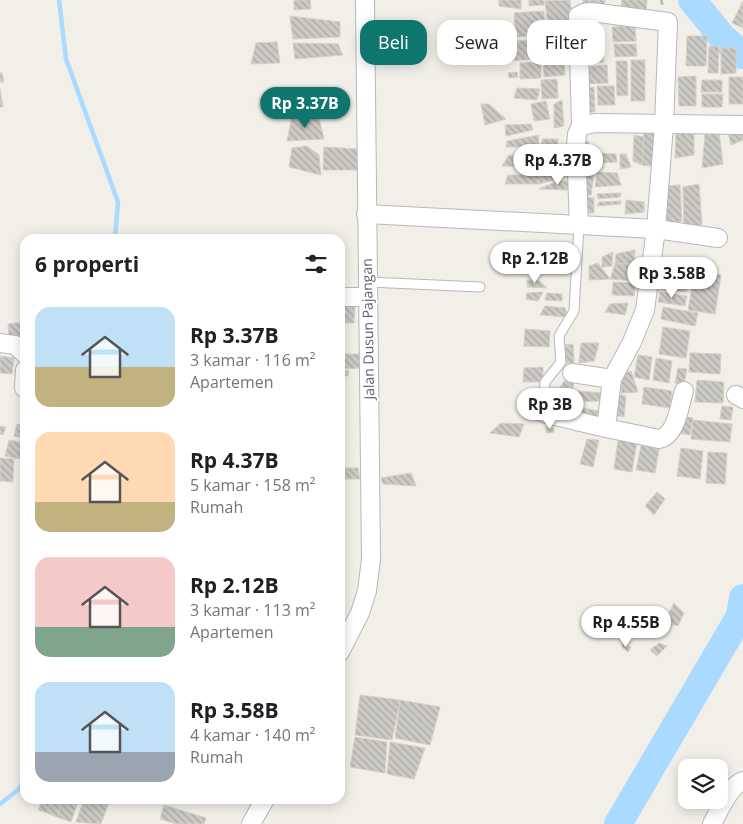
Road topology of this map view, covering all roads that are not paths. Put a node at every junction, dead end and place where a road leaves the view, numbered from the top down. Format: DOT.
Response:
graph roads {
  1 [pos="365,0"];
  2 [pos="664,124"];
  3 [pos="743,125"];
  4 [pos="581,126"];
  5 [pos="366,214"];
  6 [pos="578,226"];
  7 [pos="656,229"];
  8 [pos="718,238"];
  9 [pos="480,287"];
  10 [pos="368,289"];
  11 [pos="345,296"];
  12 [pos="0,343"];
  13 [pos="20,350"];
  14 [pos="572,374"];
  15 [pos="612,379"];
  16 [pos="684,391"];
  17 [pos="543,413"];
  18 [pos="606,428"];
  19 [pos="345,642"];
  20 [pos="743,781"];
  21 [pos="262,804"];
  22 [pos="251,824"];
  23 [pos="712,824"];
  1 -- 5 [label="street, Jalan Dusun Pajangan"];
  2 -- 3 [label="street"];
  2 -- 4 [label="street"];
  2 -- 4 [label="street"];
  2 -- 7 [label="street"];
  4 -- 6 [label="street"];
  5 -- 6 [label="street"];
  5 -- 10 [label="street, Jalan Dusun Pajangan"];
  6 -- 7 [label="street"];
  6 -- 17 [label="lane"];
  7 -- 8 [label="street"];
  7 -- 15 [label="street"];
  9 -- 10 [label="lane"];
  10 -- 11 [label="street"];
  10 -- 19 [label="street, Jalan Dusun Pajangan"];
  12 -- 13 [label="street"];
  14 -- 15 [label="street"];
  15 -- 18 [label="street"];
  16 -- 18 [label="street"];
  17 -- 18 [label="street"];
  20 -- 23 [label="street"];
  21 -- 22 [label="street"];
}
